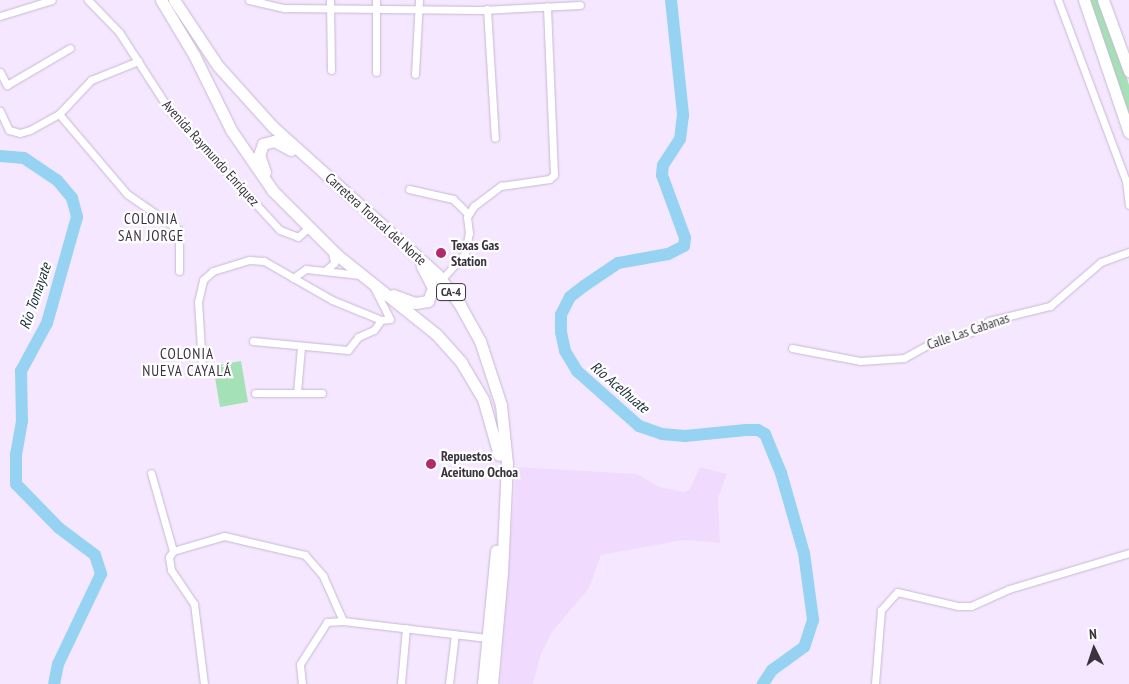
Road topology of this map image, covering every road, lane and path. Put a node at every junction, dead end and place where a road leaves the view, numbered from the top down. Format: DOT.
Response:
graph roads {
  1 [pos="52,0"];
  2 [pos="88,0"];
  3 [pos="162,0"];
  4 [pos="174,0"];
  5 [pos="249,0"];
  6 [pos="419,0"];
  7 [pos="1058,0"];
  8 [pos="1103,0"];
  9 [pos="1084,1"];
  10 [pos="560,3"];
  11 [pos="330,4"];
  12 [pos="376,4"];
  13 [pos="515,4"];
  14 [pos="580,5"];
  15 [pos="547,6"];
  16 [pos="418,9"];
  17 [pos="487,10"];
  18 [pos="0,16"];
  19 [pos="70,48"];
  20 [pos="138,60"];
  21 [pos="331,70"];
  22 [pos="1129,71"];
  23 [pos="0,72"];
  24 [pos="376,72"];
  25 [pos="415,74"];
  26 [pos="0,111"];
  27 [pos="59,114"];
  28 [pos="1129,133"];
  29 [pos="495,138"];
  30 [pos="318,167"];
  31 [pos="409,188"];
  32 [pos="273,191"];
  33 [pos="1129,205"];
  34 [pos="468,214"];
  35 [pos="308,228"];
  36 [pos="332,250"];
  37 [pos="413,251"];
  38 [pos="1129,252"];
  39 [pos="326,270"];
  40 [pos="179,271"];
  41 [pos="361,275"];
  42 [pos="293,278"];
  43 [pos="441,280"];
  44 [pos="376,287"];
  45 [pos="382,320"];
  46 [pos="253,341"];
  47 [pos="301,347"];
  48 [pos="792,348"];
  49 [pos="202,365"];
  50 [pos="255,393"];
  51 [pos="297,393"];
  52 [pos="322,393"];
  53 [pos="151,473"];
  54 [pos="173,551"];
  55 [pos="1129,553"];
  56 [pos="342,621"];
  57 [pos="406,628"];
  58 [pos="455,634"];
  59 [pos="487,638"];
  60 [pos="204,684"];
  61 [pos="302,684"];
  62 [pos="401,684"];
  63 [pos="449,684"];
  64 [pos="484,684"];
  65 [pos="492,684"];
  66 [pos="875,684"];
  1 -- 18 [label="street"];
  2 -- 20 [label="street, Avenida Raymundo Enríquez"];
  3 -- 32 [label="main road"];
  4 -- 30 [label="main road, Carretera Troncal del Norte / CA-4"];
  5 -- 11 [label="street"];
  6 -- 16 [label="street"];
  7 -- 33 [label="street"];
  8 -- 22 [label="main road"];
  9 -- 28 [label="main road"];
  10 -- 14 [label="street"];
  10 -- 15 [label="street"];
  11 -- 12 [label="street"];
  11 -- 21 [label="street"];
  12 -- 16 [label="street"];
  12 -- 24 [label="street"];
  13 -- 15 [label="street"];
  13 -- 17 [label="street"];
  15 -- 34 [label="street"];
  16 -- 17 [label="street"];
  16 -- 25 [label="street"];
  17 -- 29 [label="street"];
  19 -- 23 [label="street"];
  20 -- 27 [label="street"];
  20 -- 35 [label="street, Avenida Raymundo Enríquez"];
  26 -- 27 [label="street"];
  27 -- 40 [label="street"];
  30 -- 32 [label="main road"];
  30 -- 37 [label="main road, Carretera Troncal del Norte / CA-4"];
  31 -- 34 [label="street"];
  32 -- 35 [label="main road"];
  34 -- 43 [label="street"];
  35 -- 36 [label="main road"];
  36 -- 39 [label="street"];
  36 -- 41 [label="main road"];
  37 -- 43 [label="main road, Carretera Troncal del Norte / CA-4"];
  37 -- 44 [label="main road"];
  38 -- 48 [label="street, Calle Las Cabanas"];
  39 -- 41 [label="street"];
  39 -- 42 [label="street"];
  41 -- 44 [label="main road"];
  42 -- 45 [label="street"];
  42 -- 49 [label="street"];
  43 -- 65 [label="main road, Carretera Troncal del Norte / CA-4"];
  44 -- 45 [label="street"];
  44 -- 59 [label="main road"];
  45 -- 47 [label="street"];
  46 -- 47 [label="street"];
  47 -- 51 [label="street"];
  50 -- 51 [label="street"];
  51 -- 52 [label="street"];
  53 -- 54 [label="street"];
  54 -- 56 [label="street"];
  54 -- 60 [label="street"];
  55 -- 66 [label="street"];
  56 -- 57 [label="street"];
  56 -- 61 [label="street"];
  57 -- 58 [label="street"];
  57 -- 62 [label="street"];
  58 -- 59 [label="street"];
  58 -- 63 [label="street"];
  59 -- 64 [label="main road"];
}
